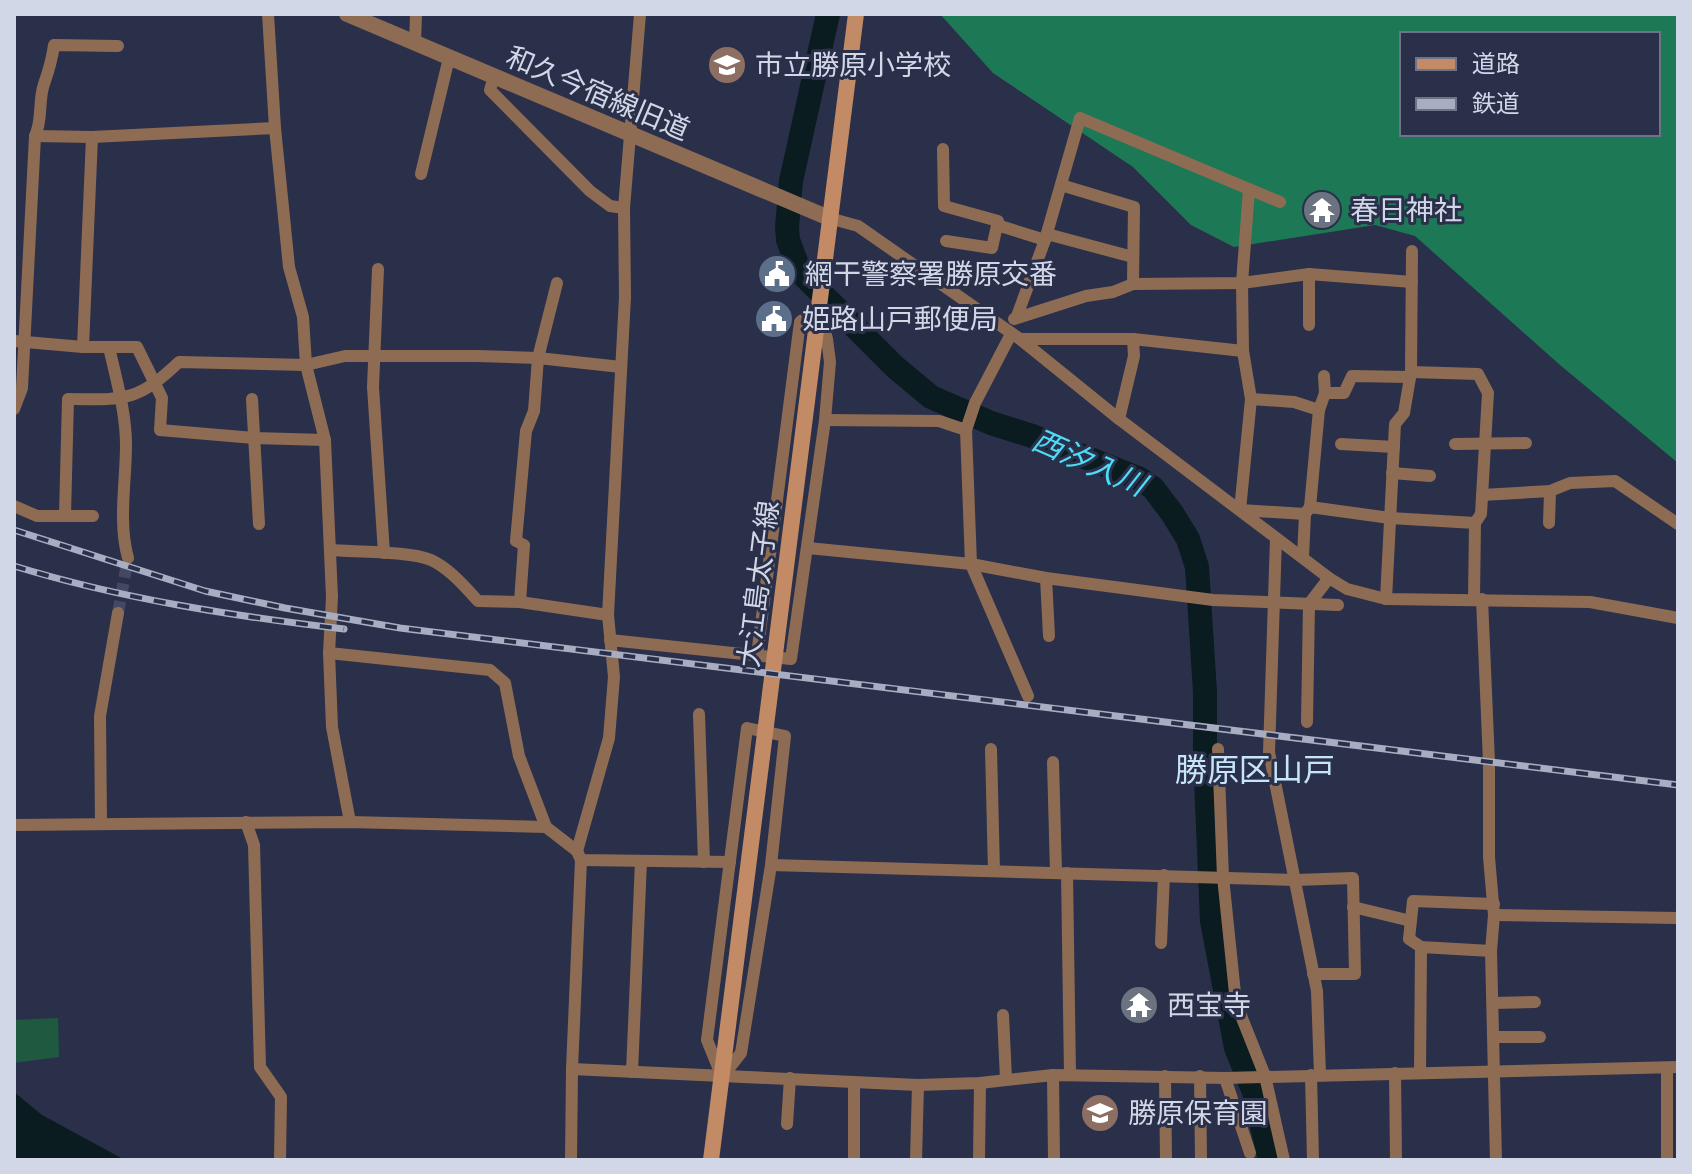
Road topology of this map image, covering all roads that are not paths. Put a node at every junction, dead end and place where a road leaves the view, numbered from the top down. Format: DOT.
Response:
graph roads {
  1 [pos="268,14"];
  2 [pos="347,14"];
  3 [pos="640,14"];
  4 [pos="856,14"];
  5 [pos="416,15"];
  6 [pos="415,43"];
  7 [pos="118,46"];
  8 [pos="449,58"];
  9 [pos="494,77"];
  10 [pos="275,128"];
  11 [pos="630,135"];
  12 [pos="35,136"];
  13 [pos="92,137"];
  14 [pos="943,149"];
  15 [pos="421,174"];
  16 [pos="1061,185"];
  17 [pos="1249,189"];
  18 [pos="1280,202"];
  19 [pos="624,208"];
  20 [pos="829,218"];
  21 [pos="997,225"];
  22 [pos="1046,237"];
  23 [pos="946,241"];
  24 [pos="1412,251"];
  25 [pos="1133,257"];
  26 [pos="378,269"];
  27 [pos="1309,274"];
  28 [pos="1412,282"];
  29 [pos="557,283"];
  30 [pos="1242,283"];
  31 [pos="1133,284"];
  32 [pos="818,308"];
  33 [pos="1017,316"];
  34 [pos="1309,325"];
  35 [pos="1011,334"];
  36 [pos="1133,339"];
  37 [pos="18,341"];
  38 [pos="83,347"];
  39 [pos="109,347"];
  40 [pos="1243,351"];
  41 [pos="373,356"];
  42 [pos="538,358"];
  43 [pos="795,358"];
  44 [pos="830,362"];
  45 [pos="306,365"];
  46 [pos="621,367"];
  47 [pos="1410,374"];
  48 [pos="1324,376"];
  49 [pos="156,385"];
  50 [pos="809,388"];
  51 [pos="1325,393"];
  52 [pos="252,399"];
  53 [pos="1251,399"];
  54 [pos="121,400"];
  55 [pos="14,409"];
  56 [pos="1319,410"];
  57 [pos="1119,419"];
  58 [pos="825,420"];
  59 [pos="966,430"];
  60 [pos="254,438"];
  61 [pos="325,440"];
  62 [pos="1486,443"];
  63 [pos="1526,443"];
  64 [pos="1341,444"];
  65 [pos="1455,444"];
  66 [pos="1394,447"];
  67 [pos="1392,473"];
  68 [pos="1430,476"];
  69 [pos="1550,491"];
  70 [pos="1482,495"];
  71 [pos="14,506"];
  72 [pos="1240,510"];
  73 [pos="1308,510"];
  74 [pos="65,515"];
  75 [pos="93,516"];
  76 [pos="1390,518"];
  77 [pos="1475,523"];
  78 [pos="1549,523"];
  79 [pos="259,524"];
  80 [pos="1678,524"];
  81 [pos="1276,538"];
  82 [pos="808,548"];
  83 [pos="330,550"];
  84 [pos="384,553"];
  85 [pos="1303,557"];
  86 [pos="128,558"];
  87 [pos="971,564"];
  88 [pos="1046,578"];
  89 [pos="1329,578"];
  90 [pos="1386,599"];
  91 [pos="1478,599"];
  92 [pos="520,602"];
  93 [pos="1273,603"];
  94 [pos="1309,604"];
  95 [pos="1338,605"];
  96 [pos="118,613"];
  97 [pos="608,615"];
  98 [pos="1678,618"];
  99 [pos="1049,636"];
  100 [pos="610,640"];
  101 [pos="329,653"];
  102 [pos="757,655"];
  103 [pos="1028,696"];
  104 [pos="699,714"];
  105 [pos="1307,722"];
  106 [pos="991,749"];
  107 [pos="1218,749"];
  108 [pos="1053,762"];
  109 [pos="246,822"];
  110 [pos="350,822"];
  111 [pos="101,823"];
  112 [pos="14,825"];
  113 [pos="546,827"];
  114 [pos="579,855"];
  115 [pos="641,861"];
  116 [pos="704,862"];
  117 [pos="730,862"];
  118 [pos="771,865"];
  119 [pos="994,871"];
  120 [pos="1062,872"];
  121 [pos="1164,875"];
  122 [pos="1223,877"];
  123 [pos="1296,880"];
  124 [pos="1353,907"];
  125 [pos="1494,909"];
  126 [pos="1678,918"];
  127 [pos="1411,921"];
  128 [pos="1161,943"];
  129 [pos="1421,947"];
  130 [pos="1491,951"];
  131 [pos="1313,974"];
  132 [pos="1535,1002"];
  133 [pos="1493,1003"];
  134 [pos="1003,1015"];
  135 [pos="1494,1037"];
  136 [pos="1540,1037"];
  137 [pos="1672,1068"];
  138 [pos="572,1069"];
  139 [pos="1495,1071"];
  140 [pos="632,1072"];
  141 [pos="1395,1073"];
  142 [pos="1420,1073"];
  143 [pos="1053,1075"];
  144 [pos="1070,1075"];
  145 [pos="1316,1075"];
  146 [pos="1165,1076"];
  147 [pos="1200,1076"];
  148 [pos="1265,1076"];
  149 [pos="722,1077"];
  150 [pos="790,1078"];
  151 [pos="1225,1078"];
  152 [pos="1006,1079"];
  153 [pos="854,1082"];
  154 [pos="980,1083"];
  155 [pos="918,1085"];
  156 [pos="787,1124"];
  157 [pos="1250,1153"];
  158 [pos="280,1160"];
  159 [pos="571,1160"];
  160 [pos="711,1160"];
  161 [pos="854,1160"];
  162 [pos="916,1160"];
  163 [pos="979,1160"];
  164 [pos="1054,1160"];
  165 [pos="1166,1160"];
  166 [pos="1201,1160"];
  167 [pos="1284,1160"];
  168 [pos="1313,1160"];
  169 [pos="1396,1160"];
  170 [pos="1496,1160"];
  171 [pos="1667,1160"];
  1 -- 10 [label="street"];
  2 -- 6 [label="street, 和久今宿線旧道"];
  3 -- 11 [label="street"];
  4 -- 20 [label="main road, 大江島太子線"];
  5 -- 6 [label="street"];
  6 -- 8 [label="street, 和久今宿線旧道"];
  7 -- 12 [label="street"];
  8 -- 9 [label="street, 和久今宿線旧道"];
  8 -- 15 [label="street"];
  9 -- 11 [label="street, 和久今宿線旧道"];
  9 -- 19 [label="street"];
  10 -- 13 [label="street"];
  10 -- 45 [label="street"];
  11 -- 19 [label="street"];
  11 -- 20 [label="street, 和久今宿線旧道"];
  12 -- 13 [label="street"];
  12 -- 37 [label="street"];
  13 -- 38 [label="street"];
  14 -- 21 [label="street"];
  16 -- 17 [label="street"];
  16 -- 22 [label="street"];
  16 -- 25 [label="street"];
  17 -- 18 [label="street"];
  17 -- 30 [label="street"];
  19 -- 46 [label="street"];
  20 -- 32 [label="main road, 大江島太子線"];
  20 -- 35 [label="street"];
  21 -- 22 [label="street"];
  21 -- 23 [label="street"];
  22 -- 25 [label="street"];
  22 -- 33 [label="street"];
  24 -- 28 [label="street"];
  25 -- 31 [label="street"];
  26 -- 41 [label="street"];
  27 -- 28 [label="street"];
  27 -- 30 [label="street"];
  27 -- 34 [label="street"];
  28 -- 47 [label="street"];
  29 -- 42 [label="street"];
  30 -- 31 [label="street"];
  30 -- 40 [label="street"];
  31 -- 33 [label="street"];
  32 -- 43 [label="street"];
  32 -- 44 [label="street"];
  32 -- 50 [label="main road, 大江島太子線"];
  33 -- 35 [label="street"];
  35 -- 36 [label="street"];
  35 -- 57 [label="street"];
  35 -- 59 [label="street"];
  36 -- 40 [label="street"];
  36 -- 57 [label="street"];
  37 -- 38 [label="street"];
  37 -- 55 [label="street"];
  38 -- 39 [label="street"];
  39 -- 49 [label="street"];
  39 -- 54 [label="street"];
  40 -- 53 [label="street"];
  41 -- 42 [label="street"];
  41 -- 45 [label="street"];
  41 -- 84 [label="street"];
  42 -- 46 [label="street"];
  42 -- 92 [label="street"];
  43 -- 50 [label="street"];
  43 -- 102 [label="street"];
  44 -- 50 [label="street"];
  44 -- 58 [label="street"];
  45 -- 49 [label="street"];
  45 -- 61 [label="street"];
  46 -- 97 [label="street"];
  47 -- 51 [label="street"];
  47 -- 62 [label="street"];
  47 -- 66 [label="street"];
  48 -- 51 [label="street"];
  49 -- 54 [label="street"];
  49 -- 60 [label="street"];
  50 -- 149 [label="main road, 大江島太子線"];
  51 -- 56 [label="street"];
  52 -- 60 [label="street"];
  53 -- 56 [label="street"];
  53 -- 72 [label="street"];
  54 -- 74 [label="street"];
  54 -- 86 [label="street"];
  56 -- 73 [label="street"];
  57 -- 72 [label="street"];
  58 -- 59 [label="street"];
  58 -- 82 [label="street"];
  59 -- 87 [label="street"];
  60 -- 61 [label="street"];
  60 -- 79 [label="street"];
  61 -- 83 [label="street"];
  62 -- 63 [label="street"];
  62 -- 65 [label="street"];
  62 -- 70 [label="street"];
  64 -- 66 [label="street"];
  66 -- 67 [label="street"];
  67 -- 68 [label="street"];
  67 -- 76 [label="street"];
  69 -- 70 [label="street"];
  69 -- 78 [label="street"];
  69 -- 80 [label="street"];
  70 -- 77 [label="street"];
  71 -- 74 [label="street"];
  72 -- 73 [label="street"];
  72 -- 81 [label="street"];
  73 -- 76 [label="street"];
  73 -- 85 [label="street"];
  74 -- 75 [label="street"];
  76 -- 77 [label="street"];
  76 -- 90 [label="street"];
  77 -- 91 [label="street"];
  81 -- 85 [label="street"];
  81 -- 93 [label="street"];
  82 -- 87 [label="street"];
  82 -- 102 [label="street"];
  83 -- 84 [label="street"];
  83 -- 101 [label="street"];
  84 -- 92 [label="street"];
  85 -- 89 [label="street"];
  87 -- 88 [label="street"];
  87 -- 103 [label="street"];
  88 -- 93 [label="street"];
  88 -- 99 [label="street"];
  89 -- 90 [label="street"];
  89 -- 94 [label="street"];
  90 -- 91 [label="street"];
  91 -- 98 [label="street"];
  91 -- 125 [label="street"];
  92 -- 97 [label="street"];
  93 -- 94 [label="street"];
  93 -- 123 [label="street"];
  94 -- 95 [label="street"];
  94 -- 105 [label="street"];
  96 -- 111 [label="street"];
  97 -- 100 [label="street"];
  100 -- 102 [label="street"];
  100 -- 114 [label="street"];
  101 -- 110 [label="street"];
  101 -- 113 [label="street"];
  104 -- 116 [label="street"];
  106 -- 119 [label="street"];
  107 -- 122 [label="street"];
  108 -- 120 [label="street"];
  109 -- 110 [label="street"];
  109 -- 111 [label="street"];
  109 -- 158 [label="street"];
  110 -- 113 [label="street"];
  111 -- 112 [label="street"];
  113 -- 114 [label="street"];
  114 -- 115 [label="street"];
  114 -- 138 [label="street"];
  115 -- 116 [label="street"];
  115 -- 140 [label="street"];
  116 -- 117 [label="street"];
  117 -- 118 [label="street"];
  117 -- 149 [label="street"];
  118 -- 119 [label="street"];
  118 -- 149 [label="street"];
  119 -- 120 [label="street"];
  120 -- 121 [label="street"];
  120 -- 144 [label="street"];
  121 -- 122 [label="street"];
  121 -- 128 [label="street"];
  122 -- 123 [label="street"];
  122 -- 148 [label="street"];
  123 -- 124 [label="street"];
  123 -- 131 [label="street"];
  124 -- 127 [label="street"];
  124 -- 131 [label="street"];
  125 -- 126 [label="street"];
  125 -- 127 [label="street"];
  125 -- 130 [label="street"];
  127 -- 129 [label="street"];
  129 -- 130 [label="street"];
  129 -- 142 [label="street"];
  130 -- 133 [label="street"];
  131 -- 145 [label="street"];
  132 -- 133 [label="street"];
  133 -- 135 [label="street"];
  134 -- 152 [label="street"];
  135 -- 136 [label="street"];
  135 -- 139 [label="street"];
  137 -- 139 [label="street"];
  137 -- 171 [label="street"];
  138 -- 140 [label="street"];
  138 -- 159 [label="street"];
  139 -- 142 [label="street"];
  139 -- 170 [label="street"];
  140 -- 149 [label="street"];
  141 -- 142 [label="street"];
  141 -- 145 [label="street"];
  141 -- 169 [label="street"];
  143 -- 144 [label="street"];
  143 -- 152 [label="street"];
  143 -- 164 [label="street"];
  144 -- 146 [label="street"];
  145 -- 148 [label="street"];
  145 -- 168 [label="street"];
  146 -- 147 [label="street"];
  146 -- 165 [label="street"];
  147 -- 151 [label="street"];
  147 -- 166 [label="street"];
  148 -- 151 [label="street"];
  148 -- 167 [label="street"];
  149 -- 150 [label="street"];
  149 -- 160 [label="main road, 大江島太子線"];
  150 -- 153 [label="street"];
  150 -- 156 [label="street"];
  151 -- 157 [label="street"];
  152 -- 154 [label="street"];
  153 -- 155 [label="street"];
  153 -- 161 [label="street"];
  154 -- 155 [label="street"];
  154 -- 163 [label="street"];
  155 -- 162 [label="street"];
}
